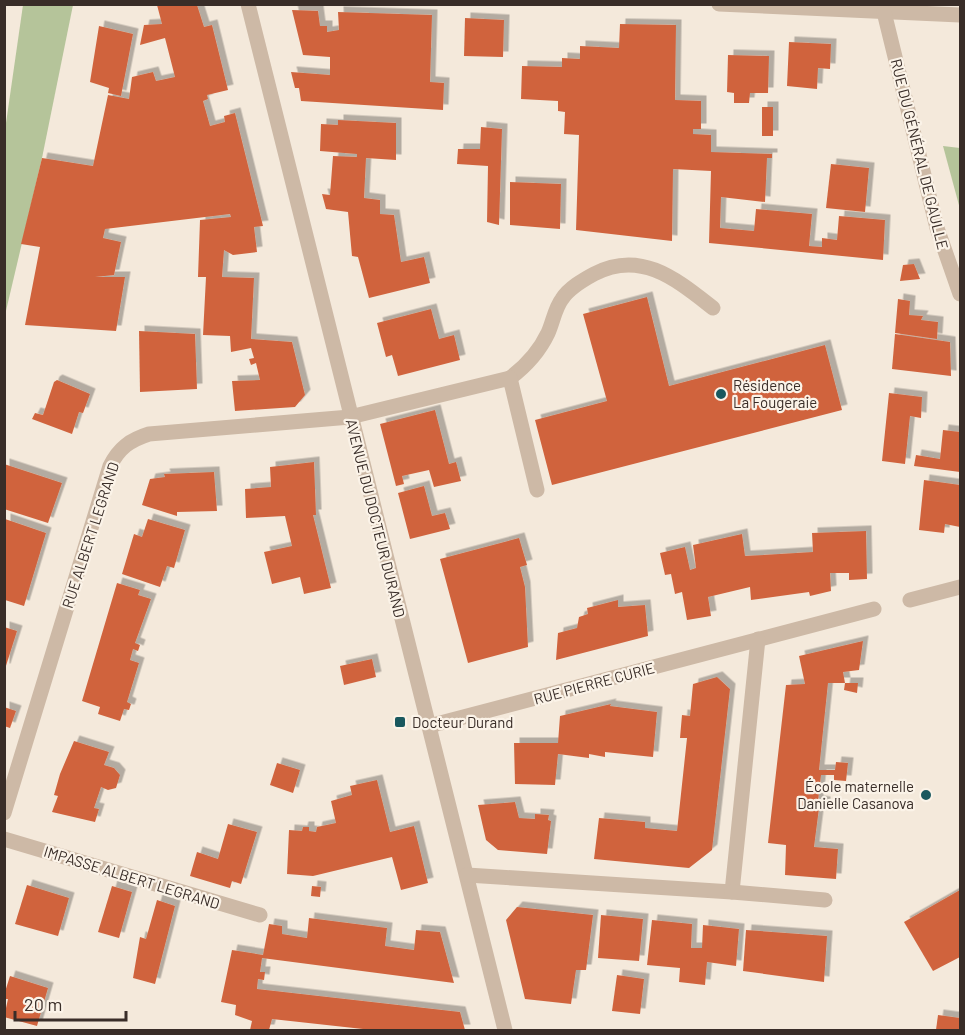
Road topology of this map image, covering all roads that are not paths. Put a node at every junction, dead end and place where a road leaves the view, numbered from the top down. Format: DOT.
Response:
graph roads {
  1 [pos="248,4"];
  2 [pos="719,4"];
  3 [pos="884,12"];
  4 [pos="960,15"];
  5 [pos="960,294"];
  6 [pos="713,308"];
  7 [pos="510,378"];
  8 [pos="350,417"];
  9 [pos="537,490"];
  10 [pos="960,587"];
  11 [pos="910,600"];
  12 [pos="874,609"];
  13 [pos="758,639"];
  14 [pos="429,726"];
  15 [pos="4,813"];
  16 [pos="4,839"];
  17 [pos="467,875"];
  18 [pos="732,892"];
  19 [pos="825,900"];
  20 [pos="260,915"];
  21 [pos="505,1030"];
  1 -- 8 [label="street, AVENUE DU DOCTEUR DURAND"];
  2 -- 3 [label="street"];
  3 -- 4 [label="street"];
  3 -- 5 [label="street, RUE DU GÉNÉRAL DE GAULLE"];
  6 -- 7 [label="street"];
  7 -- 8 [label="street, RUE ALBERT LEGRAND"];
  7 -- 9 [label="street"];
  8 -- 14 [label="street, AVENUE DU DOCTEUR DURAND"];
  8 -- 15 [label="street, RUE ALBERT LEGRAND"];
  10 -- 11 [label="street"];
  12 -- 13 [label="street, RUE PIERRE CURIE"];
  13 -- 14 [label="street, RUE PIERRE CURIE"];
  13 -- 18 [label="street"];
  14 -- 17 [label="street, AVENUE DU DOCTEUR DURAND"];
  16 -- 20 [label="street, IMPASSE ALBERT LEGRAND"];
  17 -- 18 [label="street"];
  17 -- 21 [label="street, AVENUE DU DOCTEUR DURAND"];
  18 -- 19 [label="street"];
}
